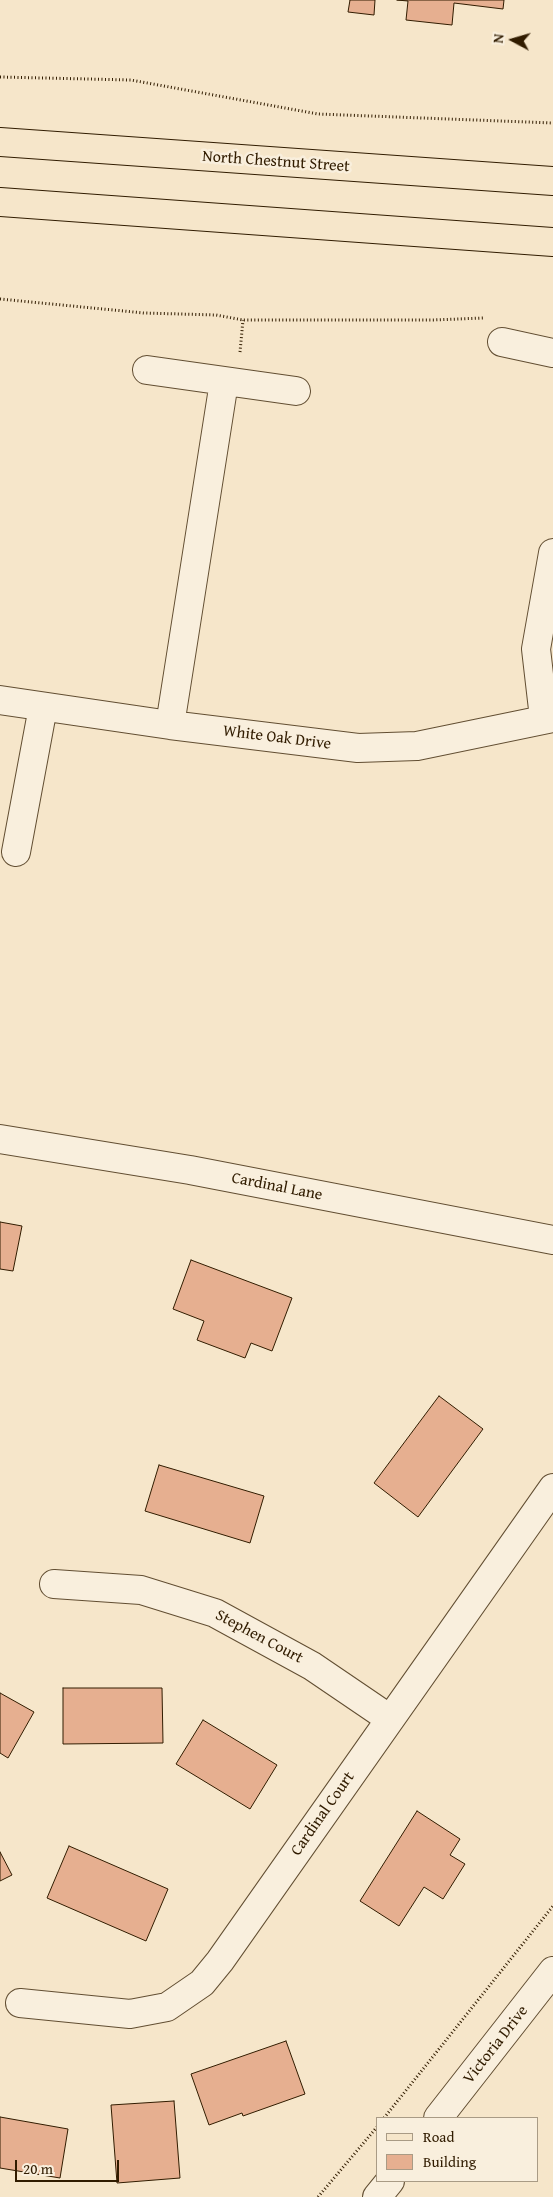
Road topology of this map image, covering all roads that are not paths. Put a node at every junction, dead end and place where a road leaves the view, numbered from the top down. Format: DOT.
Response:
graph roads {
  1 [pos="0,142"];
  2 [pos="553,181"];
  3 [pos="0,202"];
  4 [pos="553,242"];
  5 [pos="502,342"];
  6 [pos="553,353"];
  7 [pos="147,370"];
  8 [pos="224,382"];
  9 [pos="296,391"];
  10 [pos="553,553"];
  11 [pos="0,700"];
  12 [pos="43,707"];
  13 [pos="549,718"];
  14 [pos="170,725"];
  15 [pos="16,852"];
  16 [pos="0,1139"];
  17 [pos="553,1240"];
  18 [pos="553,1488"];
  19 [pos="54,1584"];
  20 [pos="390,1719"];
  21 [pos="553,1971"];
  22 [pos="20,2003"];
  23 [pos="439,2117"];
  24 [pos="389,2182"];
  25 [pos="377,2197"];
  1 -- 2 [label="main road, North Chestnut Street"];
  3 -- 4 [label="main road"];
  5 -- 6 [label="street"];
  7 -- 8 [label="street"];
  8 -- 9 [label="street"];
  8 -- 14 [label="street"];
  10 -- 13 [label="street"];
  11 -- 12 [label="street, White Oak Drive"];
  12 -- 14 [label="street, White Oak Drive"];
  12 -- 15 [label="street"];
  13 -- 14 [label="street, White Oak Drive"];
  16 -- 17 [label="street, Cardinal Lane"];
  18 -- 20 [label="street, Cardinal Court"];
  19 -- 20 [label="street, Stephen Court"];
  20 -- 22 [label="street, Cardinal Court"];
  21 -- 23 [label="street, Victoria Drive"];
  24 -- 25 [label="street"];
}
